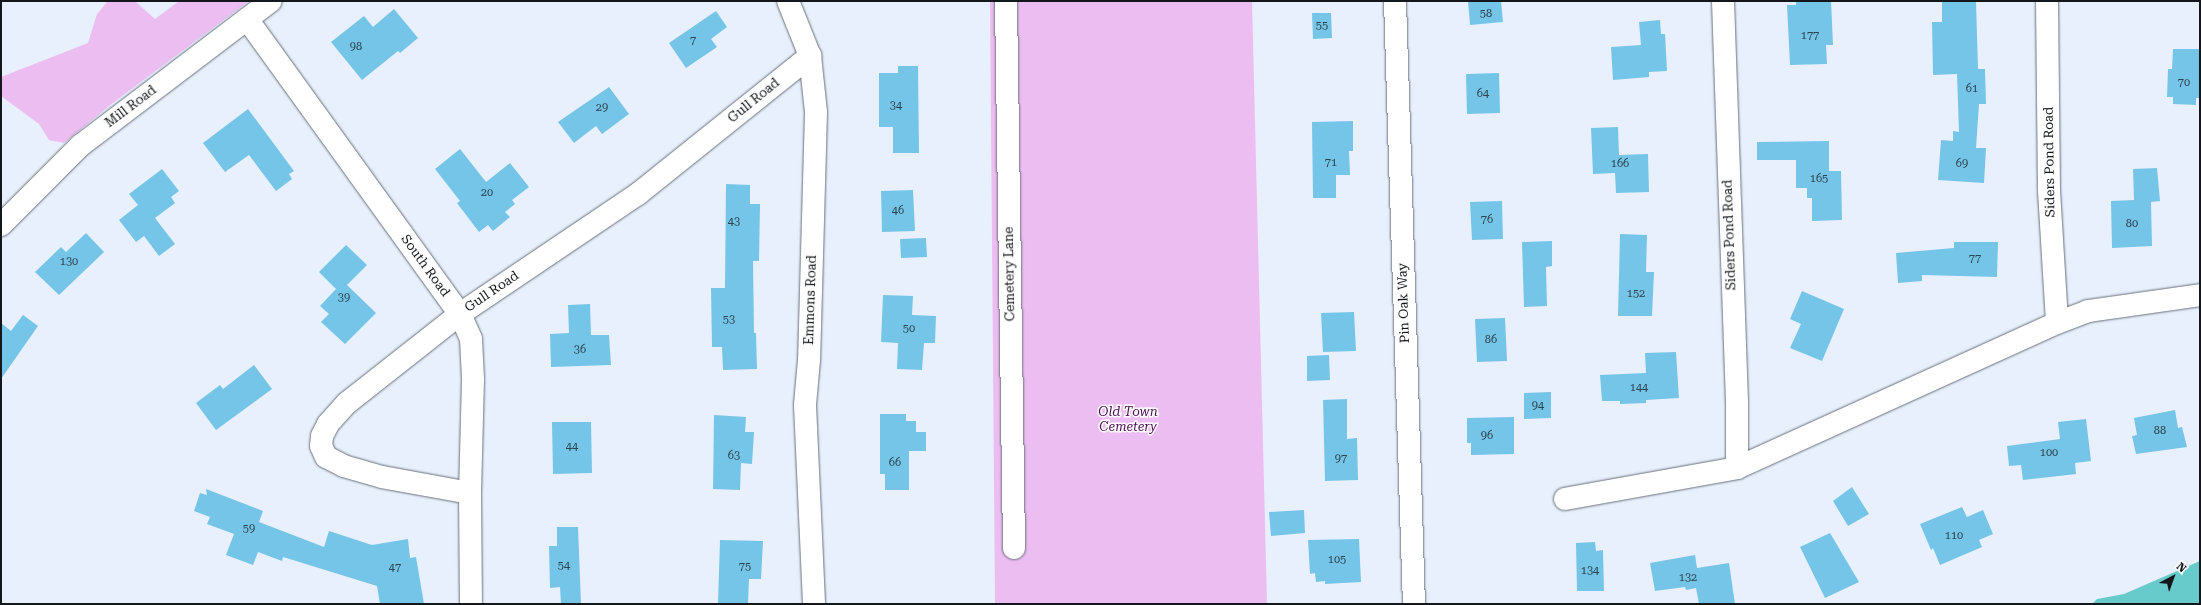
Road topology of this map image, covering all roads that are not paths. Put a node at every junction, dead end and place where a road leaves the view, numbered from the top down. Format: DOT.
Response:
graph roads {
  1 [pos="271,1"];
  2 [pos="788,1"];
  3 [pos="1006,1"];
  4 [pos="1395,1"];
  5 [pos="1723,1"];
  6 [pos="2047,1"];
  7 [pos="247,19"];
  8 [pos="810,56"];
  9 [pos="1,225"];
  10 [pos="2200,295"];
  11 [pos="460,314"];
  12 [pos="2057,323"];
  13 [pos="1737,468"];
  14 [pos="470,494"];
  15 [pos="1565,499"];
  16 [pos="1014,548"];
  17 [pos="471,604"];
  18 [pos="814,604"];
  19 [pos="1414,604"];
  1 -- 7 [label="street, Mill Road"];
  2 -- 8 [label="street, Emmons Road"];
  3 -- 16 [label="street, Cemetery Lane"];
  4 -- 19 [label="street, Pin Oak Way"];
  5 -- 13 [label="street, Siders Pond Road"];
  6 -- 12 [label="street, Siders Pond Road"];
  7 -- 9 [label="street, Mill Road"];
  7 -- 11 [label="street, South Road"];
  8 -- 11 [label="street, Gull Road"];
  8 -- 18 [label="street, Emmons Road"];
  10 -- 12 [label="street"];
  11 -- 14 [label="street, South Road"];
  11 -- 14 [label="street, Gull Road"];
  12 -- 13 [label="street"];
  13 -- 15 [label="street"];
  14 -- 17 [label="street, South Road"];
}
